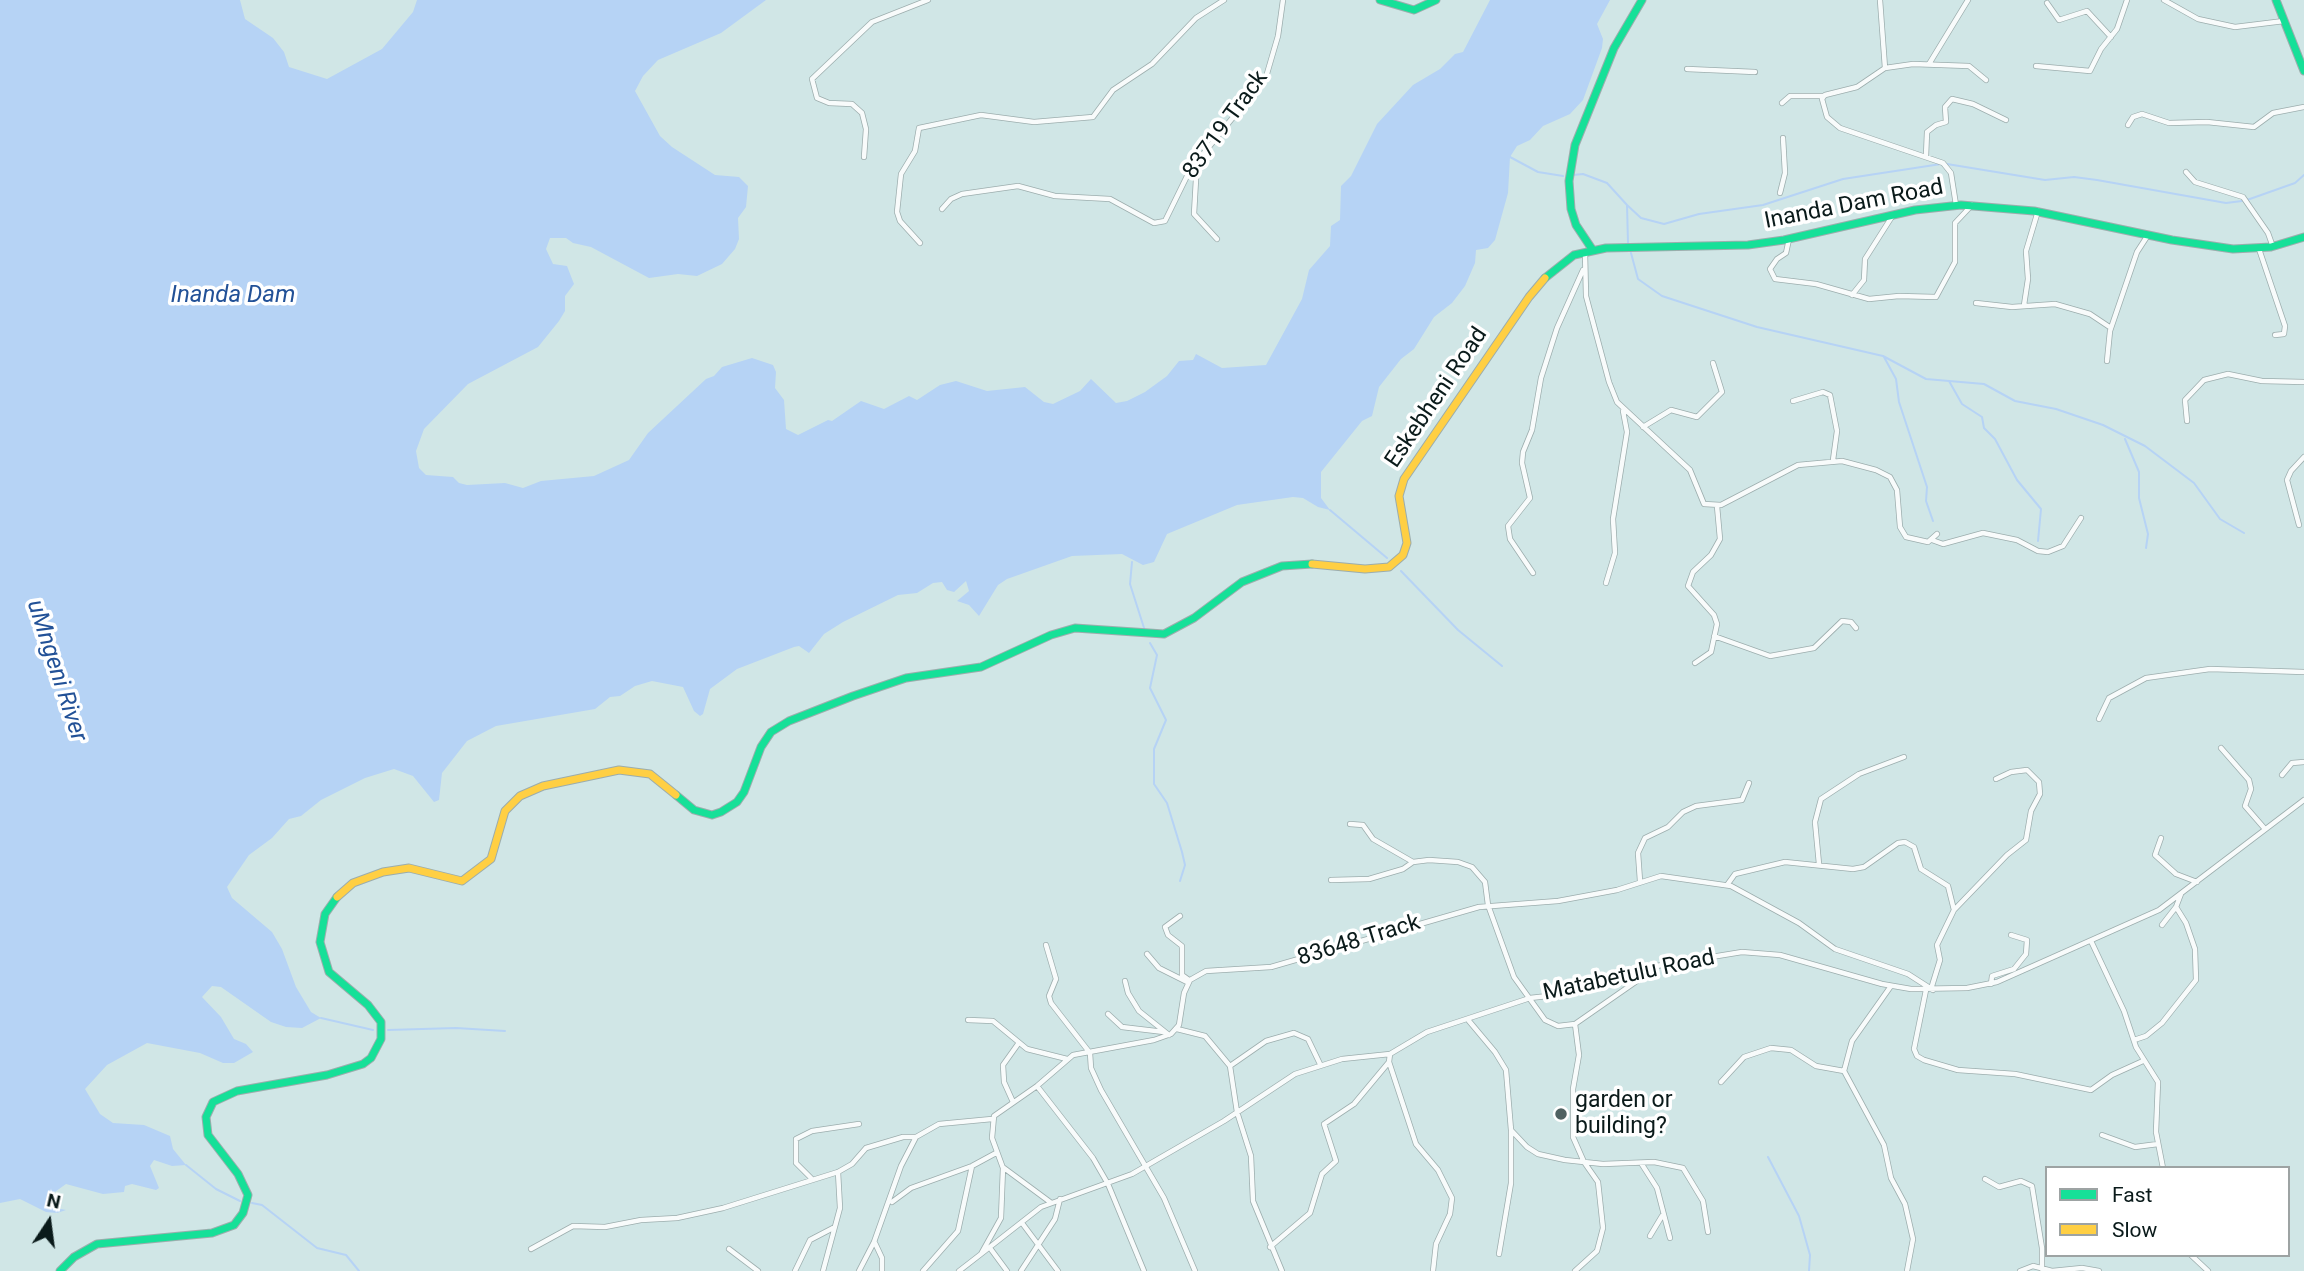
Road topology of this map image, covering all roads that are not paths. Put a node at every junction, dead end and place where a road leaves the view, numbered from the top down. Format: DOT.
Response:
graph roads {
  1 [pos="928,0"];
  2 [pos="1224,0"];
  3 [pos="1283,0"];
  4 [pos="1380,0"];
  5 [pos="1436,0"];
  6 [pos="1642,0"];
  7 [pos="1880,0"];
  8 [pos="1968,0"];
  9 [pos="2127,0"];
  10 [pos="2164,0"];
  11 [pos="2276,0"];
  12 [pos="2047,3"];
  13 [pos="2284,21"];
  14 [pos="2111,37"];
  15 [pos="1928,65"];
  16 [pos="2036,66"];
  17 [pos="1885,68"];
  18 [pos="1687,69"];
  19 [pos="2304,71"];
  20 [pos="1755,72"];
  21 [pos="1986,80"];
  22 [pos="1823,96"];
  23 [pos="1782,103"];
  24 [pos="2304,107"];
  25 [pos="2006,120"];
  26 [pos="2128,125"];
  27 [pos="1783,138"];
  28 [pos="1926,156"];
  29 [pos="864,157"];
  30 [pos="1197,161"];
  31 [pos="2186,173"];
  32 [pos="1780,193"];
  33 [pos="1956,205"];
  34 [pos="1973,205"];
  35 [pos="942,209"];
  36 [pos="2038,211"];
  37 [pos="1893,215"];
  38 [pos="2148,235"];
  39 [pos="2304,237"];
  40 [pos="1217,239"];
  41 [pos="1789,239"];
  42 [pos="920,243"];
  43 [pos="2273,247"];
  44 [pos="2259,249"];
  45 [pos="1588,250"];
  46 [pos="1574,255"];
  47 [pos="1585,266"];
  48 [pos="1852,295"];
  49 [pos="1976,303"];
  50 [pos="2024,305"];
  51 [pos="2111,328"];
  52 [pos="2274,335"];
  53 [pos="2107,361"];
  54 [pos="1713,363"];
  55 [pos="2304,382"];
  56 [pos="1793,401"];
  57 [pos="1623,410"];
  58 [pos="2187,421"];
  59 [pos="1643,427"];
  60 [pos="2304,457"];
  61 [pos="1833,460"];
  62 [pos="1717,506"];
  63 [pos="2081,518"];
  64 [pos="2299,525"];
  65 [pos="1937,534"];
  66 [pos="1933,540"];
  67 [pos="1534,573"];
  68 [pos="1606,583"];
  69 [pos="1856,628"];
  70 [pos="1714,636"];
  71 [pos="1695,663"];
  72 [pos="2304,672"];
  73 [pos="2099,719"];
  74 [pos="2221,748"];
  75 [pos="1904,757"];
  76 [pos="2304,762"];
  77 [pos="2282,775"];
  78 [pos="1996,779"];
  79 [pos="1749,783"];
  80 [pos="2304,800"];
  81 [pos="1350,824"];
  82 [pos="2265,830"];
  83 [pos="2161,838"];
  84 [pos="1413,862"];
  85 [pos="1819,864"];
  86 [pos="1331,880"];
  87 [pos="1640,881"];
  88 [pos="2197,882"];
  89 [pos="1727,885"];
  90 [pos="2181,894"];
  91 [pos="1488,905"];
  92 [pos="2176,907"];
  93 [pos="1954,909"];
  94 [pos="1180,916"];
  95 [pos="2161,925"];
  96 [pos="2011,935"];
  97 [pos="2091,941"];
  98 [pos="1046,945"];
  99 [pos="1147,954"];
  100 [pos="1661,964"];
  101 [pos="1125,981"];
  102 [pos="1189,981"];
  103 [pos="1991,984"];
  104 [pos="1891,986"];
  105 [pos="1930,990"];
  106 [pos="1530,998"];
  107 [pos="1108,1014"];
  108 [pos="968,1020"];
  109 [pos="1469,1021"];
  110 [pos="1575,1024"];
  111 [pos="1177,1029"];
  112 [pos="1169,1034"];
  113 [pos="2134,1040"];
  114 [pos="1018,1044"];
  115 [pos="1090,1053"];
  116 [pos="1390,1054"];
  117 [pos="1067,1059"];
  118 [pos="2143,1060"];
  119 [pos="1389,1062"];
  120 [pos="1320,1064"];
  121 [pos="1230,1066"];
  122 [pos="1844,1071"];
  123 [pos="1721,1082"];
  124 [pos="1037,1086"];
  125 [pos="1013,1102"];
  126 [pos="1237,1112"];
  127 [pos="992,1119"];
  128 [pos="859,1124"];
  129 [pos="1511,1130"];
  130 [pos="2102,1135"];
  131 [pos="916,1137"];
  132 [pos="2158,1144"];
  133 [pos="997,1153"];
  134 [pos="1584,1162"];
  135 [pos="1640,1163"];
  136 [pos="972,1166"];
  137 [pos="1147,1166"];
  138 [pos="2163,1166"];
  139 [pos="1003,1168"];
  140 [pos="838,1172"];
  141 [pos="811,1178"];
  142 [pos="1984,1180"];
  143 [pos="1108,1184"];
  144 [pos="1060,1199"];
  145 [pos="1051,1202"];
  146 [pos="887,1209"];
  147 [pos="1662,1216"];
  148 [pos="1022,1223"];
  149 [pos="833,1228"];
  150 [pos="1708,1232"];
  151 [pos="1650,1236"];
  152 [pos="1670,1238"];
  153 [pos="874,1242"];
  154 [pos="1037,1244"];
  155 [pos="1270,1247"];
  156 [pos="990,1248"];
  157 [pos="531,1249"];
  158 [pos="729,1249"];
  159 [pos="981,1254"];
  160 [pos="1499,1254"];
  161 [pos="2193,1257"];
  162 [pos="967,1268"];
  163 [pos="2042,1269"];
  164 [pos="60,1271"];
  165 [pos="758,1271"];
  166 [pos="795,1271"];
  167 [pos="823,1271"];
  168 [pos="859,1271"];
  169 [pos="882,1271"];
  170 [pos="923,1271"];
  171 [pos="959,1271"];
  172 [pos="1007,1271"];
  173 [pos="1021,1271"];
  174 [pos="1059,1271"];
  175 [pos="1144,1271"];
  176 [pos="1195,1271"];
  177 [pos="1282,1271"];
  178 [pos="1433,1271"];
  179 [pos="1575,1271"];
  180 [pos="1907,1271"];
  181 [pos="2020,1271"];
  182 [pos="2099,1271"];
  183 [pos="2208,1271"];
  1 -- 29 [label="street"];
  2 -- 42 [label="street"];
  3 -- 30 [label="street, 83719 Track"];
  4 -- 5 [label="street"];
  6 -- 45 [label="street"];
  7 -- 17 [label="street"];
  8 -- 15 [label="street"];
  9 -- 14 [label="street"];
  10 -- 13 [label="street"];
  11 -- 13 [label="street"];
  12 -- 14 [label="street"];
  13 -- 19 [label="street"];
  14 -- 16 [label="street"];
  15 -- 17 [label="street"];
  15 -- 21 [label="street"];
  17 -- 22 [label="street"];
  18 -- 20 [label="street"];
  22 -- 23 [label="street"];
  22 -- 28 [label="street"];
  24 -- 26 [label="street"];
  25 -- 28 [label="street"];
  27 -- 32 [label="street"];
  28 -- 33 [label="street"];
  30 -- 35 [label="street, 83719 Track"];
  30 -- 40 [label="street"];
  31 -- 43 [label="street"];
  33 -- 34 [label="street, Inanda Dam Road"];
  33 -- 37 [label="street, Inanda Dam Road"];
  34 -- 36 [label="street, Inanda Dam Road"];
  34 -- 48 [label="street"];
  36 -- 38 [label="street, Inanda Dam Road"];
  36 -- 50 [label="street"];
  37 -- 41 [label="street, Inanda Dam Road"];
  37 -- 48 [label="street"];
  38 -- 44 [label="street, Inanda Dam Road"];
  38 -- 51 [label="street"];
  39 -- 43 [label="street, Inanda Dam Road"];
  41 -- 45 [label="street, Inanda Dam Road"];
  41 -- 48 [label="street"];
  43 -- 44 [label="street, Inanda Dam Road"];
  44 -- 52 [label="street"];
  45 -- 46 [label="street, Inanda Dam Road"];
  45 -- 47 [label="street"];
  46 -- 164 [label="street, Eskebheni Road"];
  47 -- 57 [label="street"];
  47 -- 67 [label="street"];
  49 -- 50 [label="street"];
  50 -- 51 [label="street"];
  51 -- 53 [label="street"];
  54 -- 59 [label="street"];
  55 -- 58 [label="street"];
  56 -- 61 [label="street"];
  57 -- 59 [label="street"];
  57 -- 68 [label="street"];
  59 -- 62 [label="street"];
  60 -- 64 [label="street"];
  61 -- 62 [label="street"];
  61 -- 66 [label="street"];
  62 -- 70 [label="street"];
  63 -- 66 [label="street"];
  65 -- 66 [label="street"];
  69 -- 70 [label="street"];
  70 -- 71 [label="street"];
  72 -- 73 [label="street"];
  74 -- 82 [label="street"];
  75 -- 85 [label="street"];
  76 -- 77 [label="street"];
  78 -- 93 [label="street"];
  79 -- 87 [label="street"];
  80 -- 82 [label="street, Matabetulu Road"];
  81 -- 84 [label="street"];
  82 -- 88 [label="street, Matabetulu Road"];
  83 -- 88 [label="street"];
  84 -- 86 [label="street"];
  84 -- 91 [label="street"];
  85 -- 89 [label="street"];
  85 -- 93 [label="street"];
  87 -- 89 [label="street, 83648 Track"];
  87 -- 91 [label="street, 83648 Track"];
  88 -- 90 [label="street, Matabetulu Road"];
  89 -- 105 [label="street, 83648 Track"];
  90 -- 92 [label="street"];
  90 -- 97 [label="street, Matabetulu Road"];
  91 -- 102 [label="street, 83648 Track"];
  91 -- 106 [label="street"];
  92 -- 95 [label="street"];
  92 -- 113 [label="street"];
  93 -- 105 [label="street"];
  94 -- 102 [label="street"];
  96 -- 103 [label="street"];
  97 -- 103 [label="street, Matabetulu Road"];
  97 -- 113 [label="street"];
  98 -- 115 [label="street"];
  99 -- 102 [label="street"];
  100 -- 104 [label="street, Matabetulu Road"];
  100 -- 106 [label="street, Matabetulu Road"];
  100 -- 110 [label="street"];
  101 -- 112 [label="street"];
  102 -- 111 [label="street"];
  103 -- 105 [label="street, Matabetulu Road"];
  104 -- 105 [label="street, Matabetulu Road"];
  104 -- 122 [label="street"];
  105 -- 118 [label="street"];
  106 -- 109 [label="street, Matabetulu Road"];
  106 -- 110 [label="street"];
  107 -- 112 [label="street"];
  108 -- 114 [label="street"];
  109 -- 116 [label="street, Matabetulu Road"];
  109 -- 129 [label="street"];
  110 -- 134 [label="street"];
  111 -- 112 [label="street"];
  111 -- 121 [label="street"];
  112 -- 115 [label="street"];
  113 -- 118 [label="street"];
  114 -- 117 [label="street"];
  114 -- 125 [label="street"];
  115 -- 117 [label="street"];
  115 -- 137 [label="street"];
  116 -- 119 [label="street"];
  116 -- 120 [label="street, Matabetulu Road"];
  117 -- 124 [label="street"];
  118 -- 132 [label="street"];
  119 -- 155 [label="street"];
  119 -- 178 [label="street"];
  120 -- 121 [label="street"];
  120 -- 126 [label="street, Matabetulu Road"];
  121 -- 126 [label="street"];
  122 -- 123 [label="street"];
  122 -- 180 [label="street"];
  124 -- 125 [label="street"];
  124 -- 143 [label="street"];
  125 -- 127 [label="street"];
  126 -- 137 [label="street, Matabetulu Road"];
  126 -- 155 [label="street"];
  127 -- 131 [label="street"];
  127 -- 133 [label="street"];
  128 -- 141 [label="street"];
  129 -- 134 [label="street"];
  129 -- 160 [label="street"];
  130 -- 132 [label="street"];
  131 -- 140 [label="street"];
  131 -- 146 [label="street"];
  132 -- 138 [label="street"];
  133 -- 136 [label="street"];
  133 -- 139 [label="street"];
  134 -- 135 [label="street"];
  134 -- 179 [label="street"];
  135 -- 147 [label="street"];
  135 -- 150 [label="street"];
  136 -- 146 [label="street"];
  136 -- 170 [label="street"];
  137 -- 143 [label="street, Matabetulu Road"];
  137 -- 176 [label="street"];
  139 -- 145 [label="street"];
  139 -- 159 [label="street"];
  140 -- 141 [label="street"];
  140 -- 149 [label="street"];
  141 -- 157 [label="street"];
  142 -- 163 [label="street"];
  143 -- 144 [label="street, Matabetulu Road"];
  143 -- 175 [label="street"];
  144 -- 145 [label="street, Matabetulu Road"];
  144 -- 154 [label="street"];
  145 -- 148 [label="street, Matabetulu Road"];
  146 -- 153 [label="street"];
  147 -- 151 [label="street"];
  147 -- 152 [label="street"];
  148 -- 154 [label="street"];
  148 -- 156 [label="street, Matabetulu Road"];
  149 -- 166 [label="street"];
  149 -- 167 [label="street"];
  153 -- 168 [label="street"];
  153 -- 169 [label="street"];
  154 -- 173 [label="street"];
  154 -- 174 [label="street"];
  155 -- 177 [label="street"];
  156 -- 159 [label="street, Matabetulu Road"];
  156 -- 172 [label="street"];
  158 -- 165 [label="street"];
  159 -- 162 [label="street"];
  161 -- 183 [label="street"];
  162 -- 171 [label="street"];
  163 -- 181 [label="street"];
  163 -- 182 [label="street"];
}
